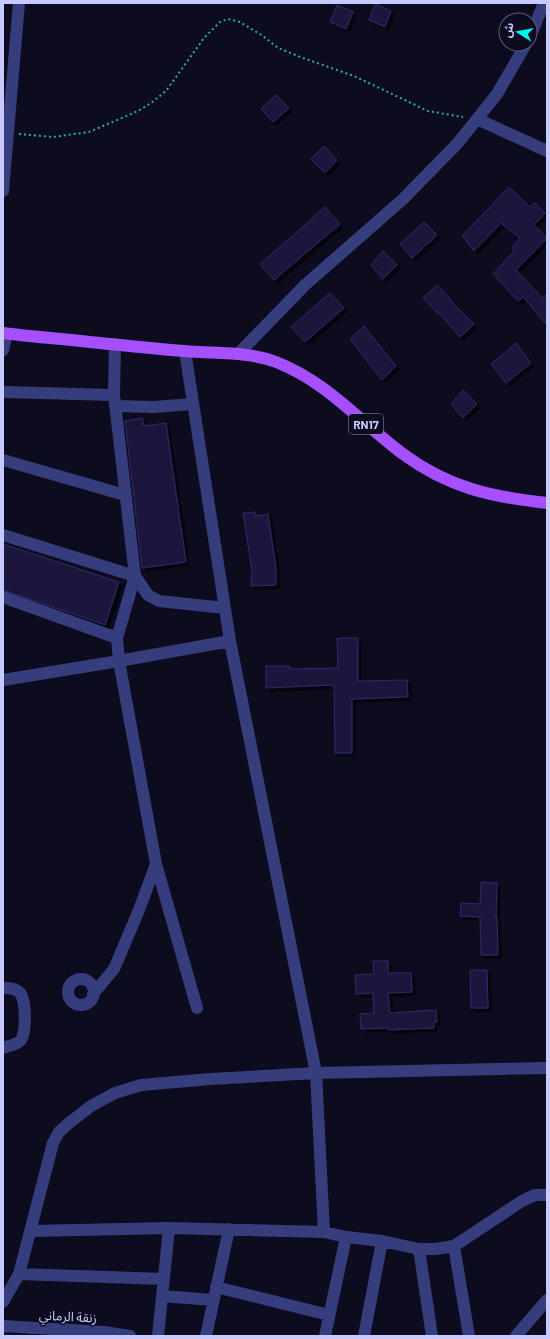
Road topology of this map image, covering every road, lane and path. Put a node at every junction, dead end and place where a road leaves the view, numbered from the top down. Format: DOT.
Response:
graph roads {
  1 [pos="19,3"];
  2 [pos="544,3"];
  3 [pos="538,17"];
  4 [pos="521,52"];
  5 [pos="477,119"];
  6 [pos="8,133"];
  7 [pos="547,151"];
  8 [pos="3,191"];
  9 [pos="5,333"];
  10 [pos="115,344"];
  11 [pos="3,350"];
  12 [pos="185,351"];
  13 [pos="238,354"];
  14 [pos="3,392"];
  15 [pos="115,400"];
  16 [pos="193,404"];
  17 [pos="3,460"];
  18 [pos="125,495"];
  19 [pos="547,503"];
  20 [pos="3,535"];
  21 [pos="135,576"];
  22 [pos="3,597"];
  23 [pos="225,608"];
  24 [pos="117,638"];
  25 [pos="230,641"];
  26 [pos="119,661"];
  27 [pos="3,680"];
  28 [pos="156,864"];
  29 [pos="114,969"];
  30 [pos="86,980"];
  31 [pos="3,988"];
  32 [pos="93,994"];
  33 [pos="197,1008"];
  34 [pos="3,1048"];
  35 [pos="547,1068"];
  36 [pos="316,1073"];
  37 [pos="547,1195"];
  38 [pos="169,1228"];
  39 [pos="229,1229"];
  40 [pos="31,1231"];
  41 [pos="324,1232"];
  42 [pos="346,1236"];
  43 [pos="382,1241"];
  44 [pos="454,1246"];
  45 [pos="419,1249"];
  46 [pos="19,1274"];
  47 [pos="164,1279"];
  48 [pos="216,1287"];
  49 [pos="162,1296"];
  50 [pos="214,1300"];
  51 [pos="547,1300"];
  52 [pos="3,1302"];
  53 [pos="329,1315"];
  54 [pos="3,1326"];
  55 [pos="130,1336"];
  56 [pos="158,1336"];
  57 [pos="206,1336"];
  58 [pos="325,1336"];
  59 [pos="364,1336"];
  60 [pos="432,1336"];
  61 [pos="469,1336"];
  62 [pos="516,1336"];
  1 -- 6 [label="street"];
  2 -- 3 [label="street"];
  4 -- 5 [label="street"];
  5 -- 6 [label="path"];
  5 -- 7 [label="street"];
  5 -- 13 [label="street"];
  6 -- 8 [label="street"];
  9 -- 10 [label="main road, RN17"];
  9 -- 11 [label="street"];
  10 -- 12 [label="main road, RN17"];
  10 -- 15 [label="street"];
  12 -- 13 [label="main road, RN17"];
  12 -- 16 [label="street"];
  13 -- 19 [label="main road, RN17"];
  14 -- 15 [label="street"];
  15 -- 16 [label="street"];
  15 -- 18 [label="street"];
  16 -- 23 [label="street"];
  17 -- 18 [label="street"];
  18 -- 21 [label="street"];
  20 -- 21 [label="street"];
  21 -- 23 [label="street"];
  21 -- 24 [label="street"];
  22 -- 24 [label="street"];
  23 -- 25 [label="street"];
  24 -- 26 [label="street"];
  25 -- 26 [label="street"];
  25 -- 36 [label="street"];
  26 -- 27 [label="street"];
  26 -- 28 [label="street"];
  28 -- 29 [label="street"];
  28 -- 33 [label="street"];
  29 -- 30 [label="street"];
  29 -- 32 [label="street"];
  30 -- 32 [label="street"];
  30 -- 32 [label="street"];
  31 -- 34 [label="street"];
  35 -- 36 [label="street"];
  36 -- 40 [label="street"];
  36 -- 41 [label="street"];
  37 -- 44 [label="street"];
  38 -- 39 [label="street"];
  38 -- 40 [label="street"];
  38 -- 47 [label="street"];
  39 -- 41 [label="street"];
  39 -- 48 [label="street"];
  40 -- 46 [label="street"];
  41 -- 42 [label="street"];
  42 -- 43 [label="street"];
  42 -- 53 [label="street"];
  43 -- 45 [label="street"];
  43 -- 59 [label="street"];
  44 -- 45 [label="street"];
  44 -- 61 [label="street"];
  45 -- 60 [label="street"];
  46 -- 47 [label="street"];
  46 -- 52 [label="street"];
  47 -- 49 [label="street"];
  48 -- 50 [label="street"];
  48 -- 53 [label="street"];
  49 -- 50 [label="street"];
  49 -- 56 [label="street"];
  50 -- 57 [label="street"];
  51 -- 62 [label="street"];
  53 -- 58 [label="street"];
  54 -- 55 [label="street, زنقة الرماني"];
}
